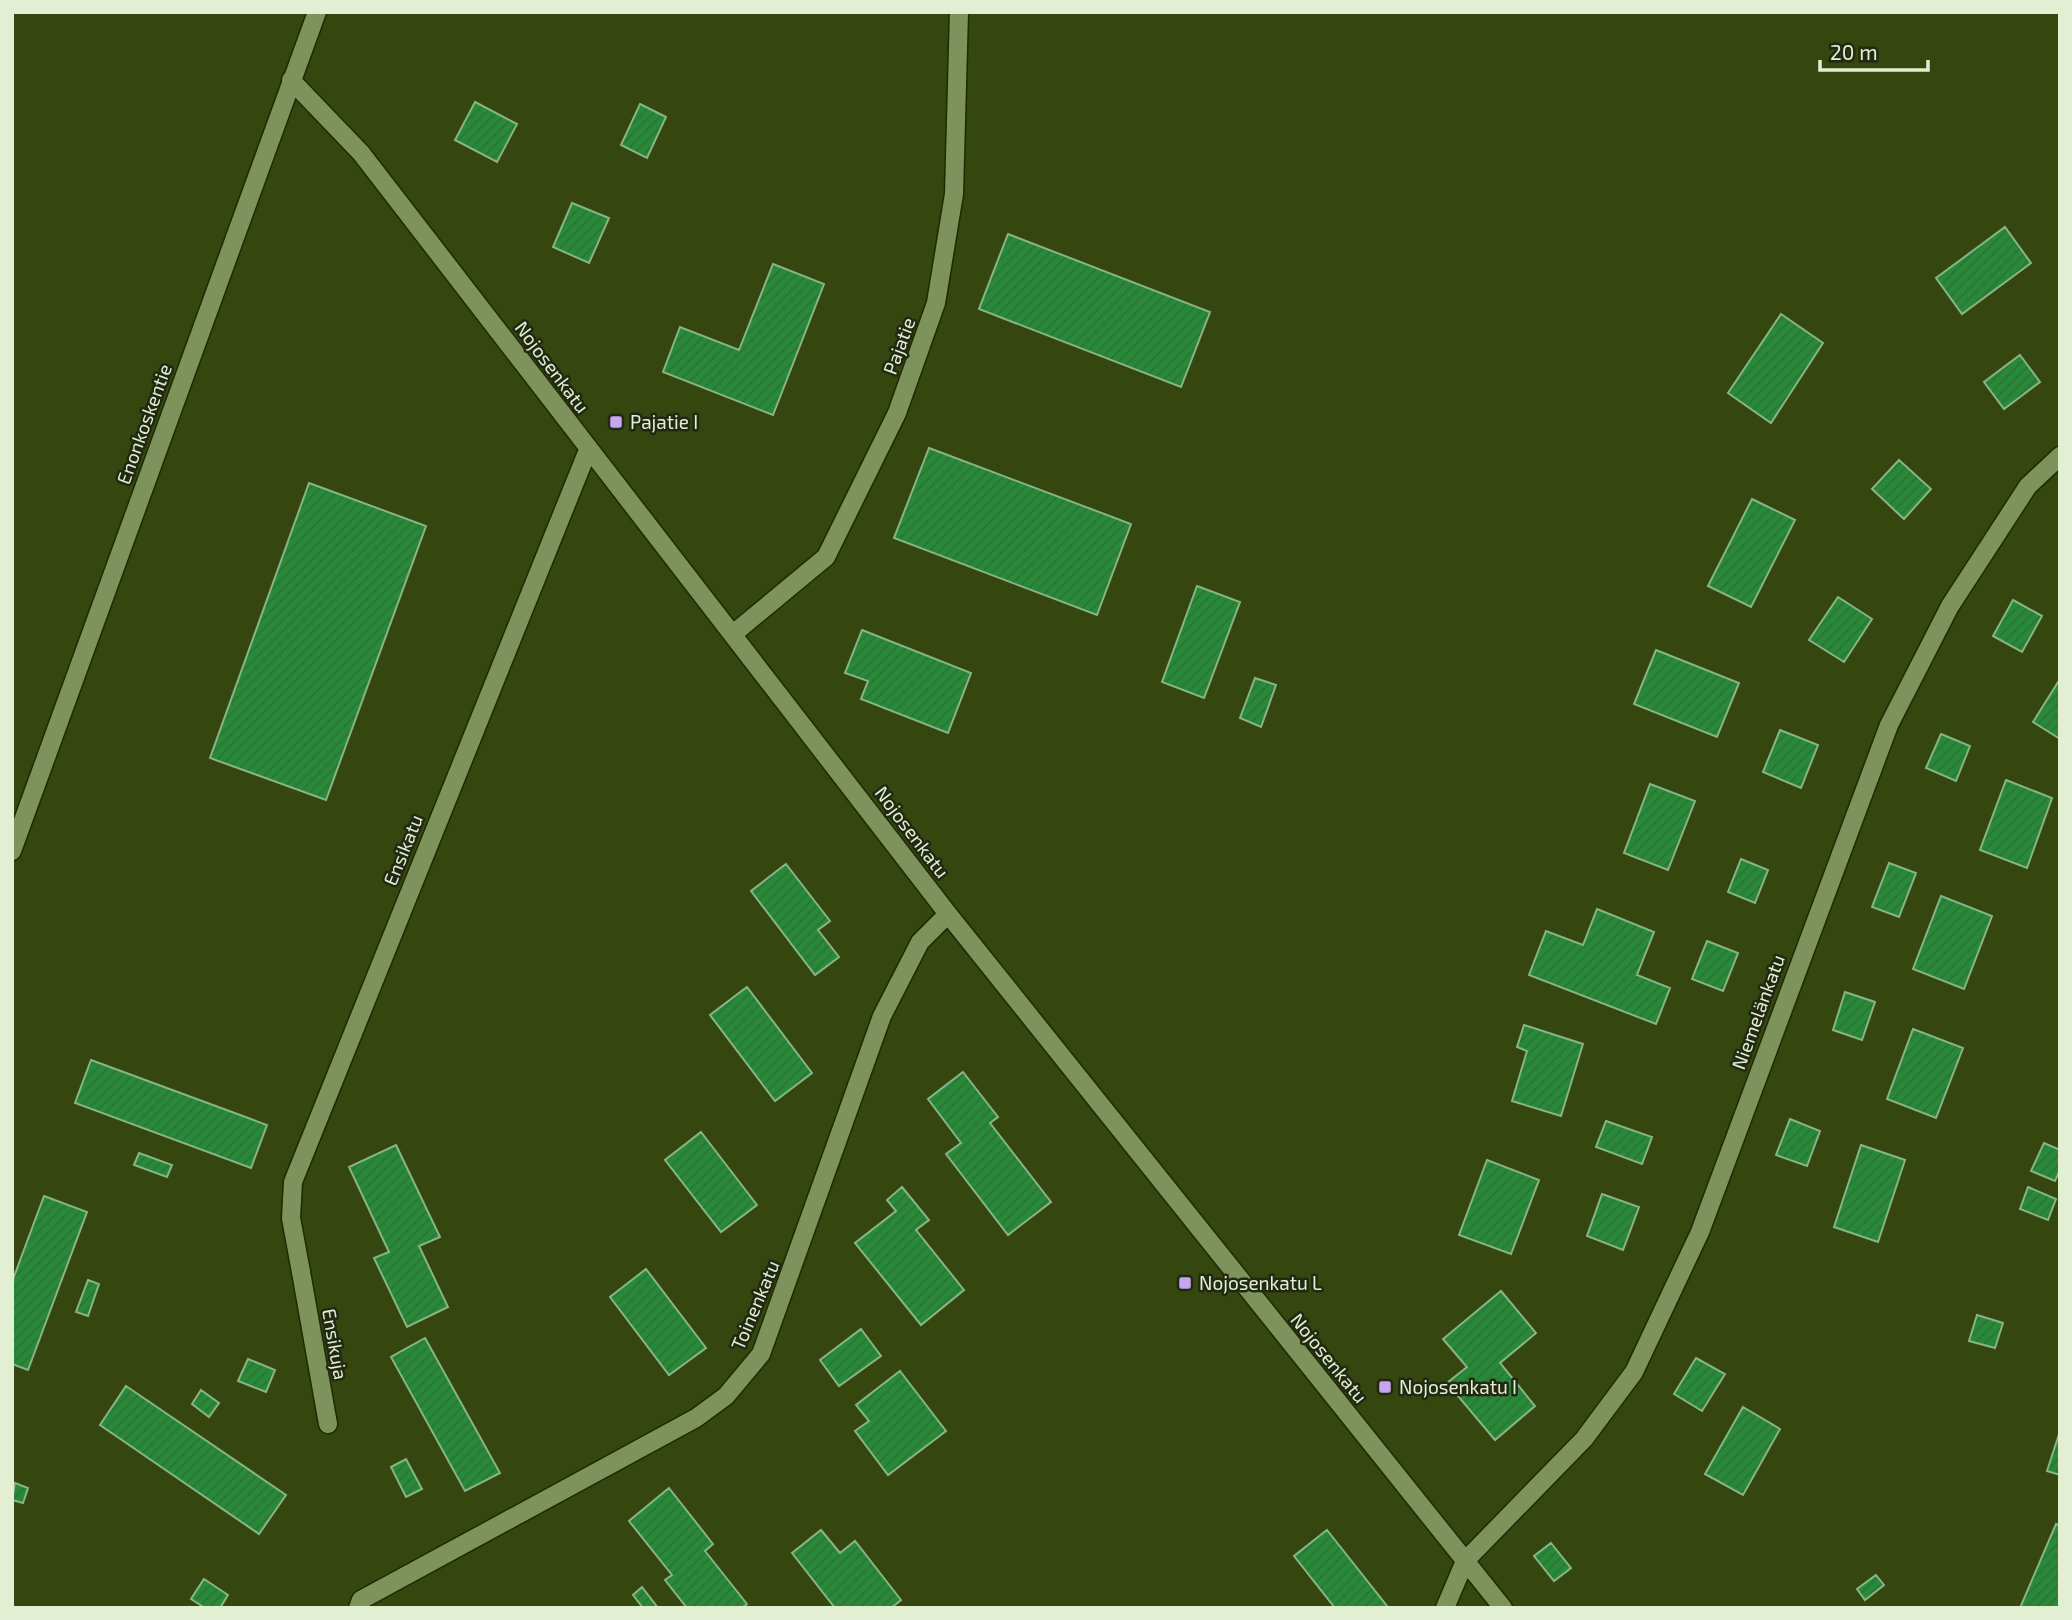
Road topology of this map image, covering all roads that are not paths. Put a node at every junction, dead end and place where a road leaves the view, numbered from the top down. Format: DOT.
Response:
graph roads {
  1 [pos="317,12"];
  2 [pos="959,12"];
  3 [pos="291,80"];
  4 [pos="589,450"];
  5 [pos="2060,456"];
  6 [pos="733,634"];
  7 [pos="12,851"];
  8 [pos="948,914"];
  9 [pos="301,1272"];
  10 [pos="328,1424"];
  11 [pos="1465,1562"];
  12 [pos="358,1608"];
  13 [pos="1445,1608"];
  14 [pos="1503,1608"];
  1 -- 3 [label="street, Enonkoskentie"];
  2 -- 6 [label="street, Pajatie"];
  3 -- 4 [label="street, Nojosenkatu"];
  3 -- 7 [label="street, Enonkoskentie"];
  4 -- 6 [label="street, Nojosenkatu"];
  4 -- 9 [label="street, Ensikatu"];
  5 -- 11 [label="street, Niemelänkatu"];
  6 -- 8 [label="street, Nojosenkatu"];
  8 -- 11 [label="street, Nojosenkatu"];
  8 -- 12 [label="street, Toinenkatu"];
  9 -- 10 [label="street, Ensikuja"];
  11 -- 13 [label="street"];
  11 -- 14 [label="street, Nojosenkatu"];
}
